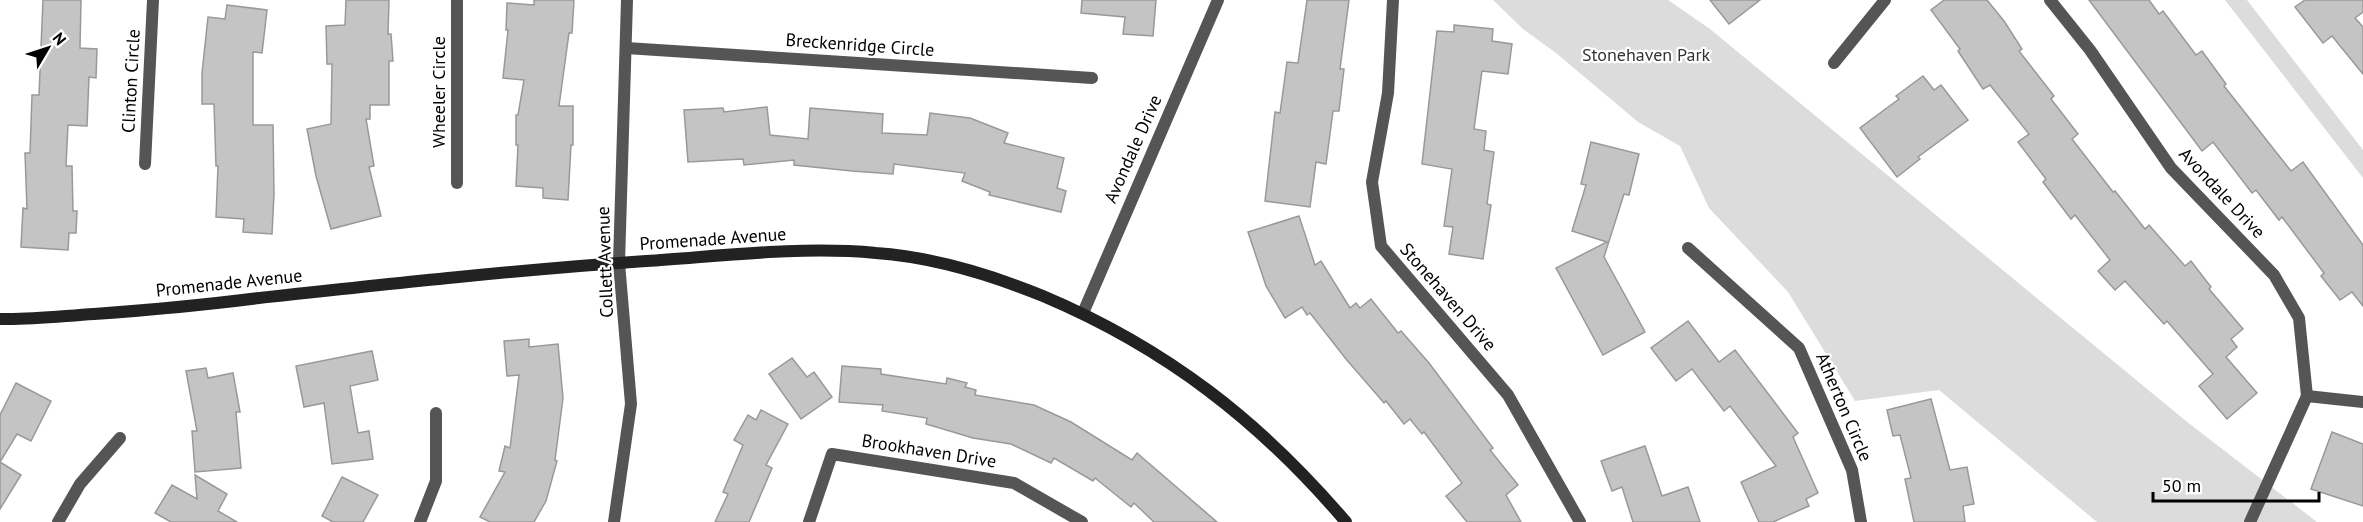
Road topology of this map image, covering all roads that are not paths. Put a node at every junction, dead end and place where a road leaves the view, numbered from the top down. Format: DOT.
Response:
graph roads {
  1 [pos="153,0"];
  2 [pos="457,0"];
  3 [pos="627,0"];
  4 [pos="1218,0"];
  5 [pos="1393,0"];
  6 [pos="1885,0"];
  7 [pos="2050,0"];
  8 [pos="626,48"];
  9 [pos="1834,63"];
  10 [pos="1092,78"];
  11 [pos="145,164"];
  12 [pos="458,183"];
  13 [pos="1688,248"];
  14 [pos="619,263"];
  15 [pos="1083,313"];
  16 [pos="0,319"];
  17 [pos="2307,396"];
  18 [pos="2363,402"];
  19 [pos="436,413"];
  20 [pos="120,438"];
  21 [pos="58,522"];
  22 [pos="420,522"];
  23 [pos="614,522"];
  24 [pos="809,522"];
  25 [pos="1082,522"];
  26 [pos="1346,522"];
  27 [pos="1580,522"];
  28 [pos="1861,522"];
  29 [pos="2250,522"];
  1 -- 11 [label="street, Clinton Circle"];
  2 -- 12 [label="street, Wheeler Circle"];
  3 -- 8 [label="street, Collett Avenue"];
  4 -- 15 [label="street, Avondale Drive"];
  5 -- 27 [label="street, Stonehaven Drive"];
  6 -- 9 [label="street"];
  7 -- 17 [label="street, Avondale Drive"];
  8 -- 10 [label="street, Breckenridge Circle"];
  8 -- 14 [label="street, Collett Avenue"];
  13 -- 28 [label="street, Atherton Circle"];
  14 -- 15 [label="main road, Promenade Avenue"];
  14 -- 16 [label="main road, Promenade Avenue"];
  14 -- 23 [label="street, Collett Avenue"];
  15 -- 26 [label="main road, Promenade Avenue"];
  17 -- 18 [label="street"];
  17 -- 29 [label="street"];
  19 -- 22 [label="street"];
  20 -- 21 [label="street"];
  24 -- 25 [label="street, Brookhaven Drive"];
}
